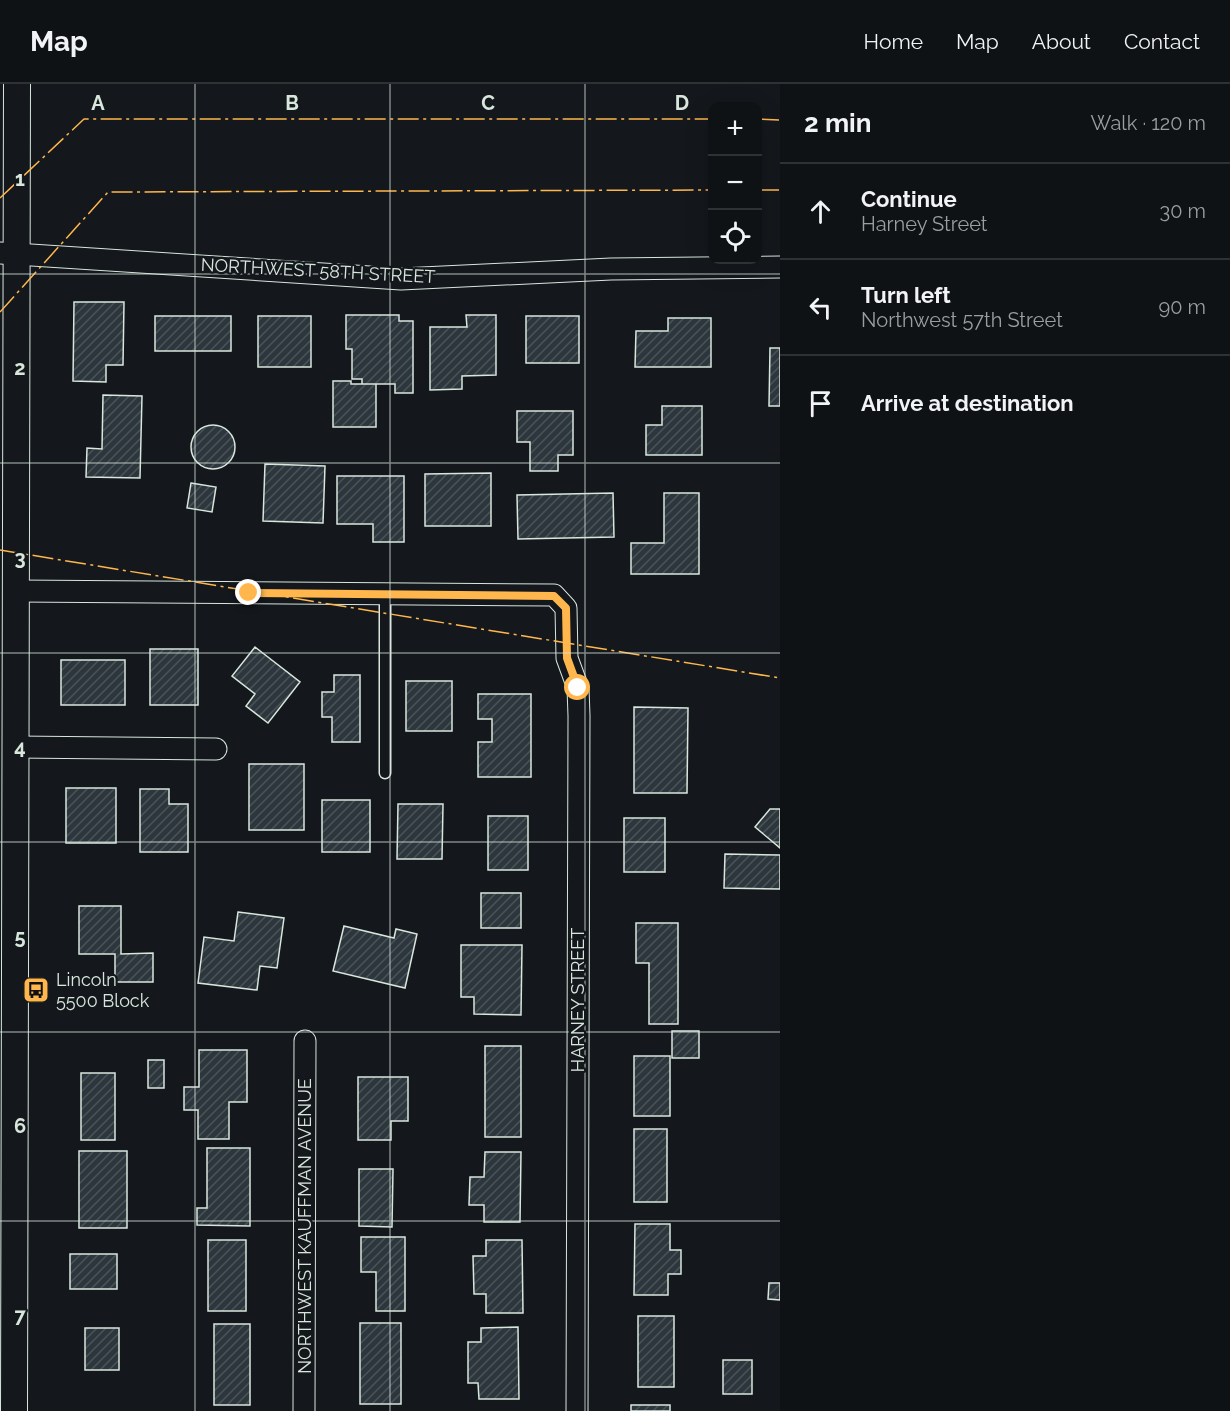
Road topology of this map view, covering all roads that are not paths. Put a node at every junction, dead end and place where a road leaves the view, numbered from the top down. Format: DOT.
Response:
graph roads {
  1 [pos="17,84"];
  2 [pos="8,253"];
  3 [pos="780,267"];
  4 [pos="17,591"];
  5 [pos="385,594"];
  6 [pos="16,747"];
  7 [pos="216,749"];
  8 [pos="385,773"];
  9 [pos="8,973"];
  10 [pos="306,1041"];
  11 [pos="7,1298"];
  12 [pos="14,1411"];
  13 [pos="304,1411"];
  14 [pos="577,1411"];
  1 -- 2 [label="street"];
  2 -- 3 [label="street, NORTHWEST 58TH STREET"];
  2 -- 4 [label="street"];
  4 -- 5 [label="street"];
  4 -- 6 [label="street"];
  5 -- 8 [label="lane"];
  5 -- 14 [label="street, HARNEY STREET"];
  6 -- 7 [label="street"];
  6 -- 9 [label="street"];
  9 -- 11 [label="street"];
  10 -- 13 [label="street, NORTHWEST KAUFFMAN AVENUE"];
  11 -- 12 [label="street"];
}
